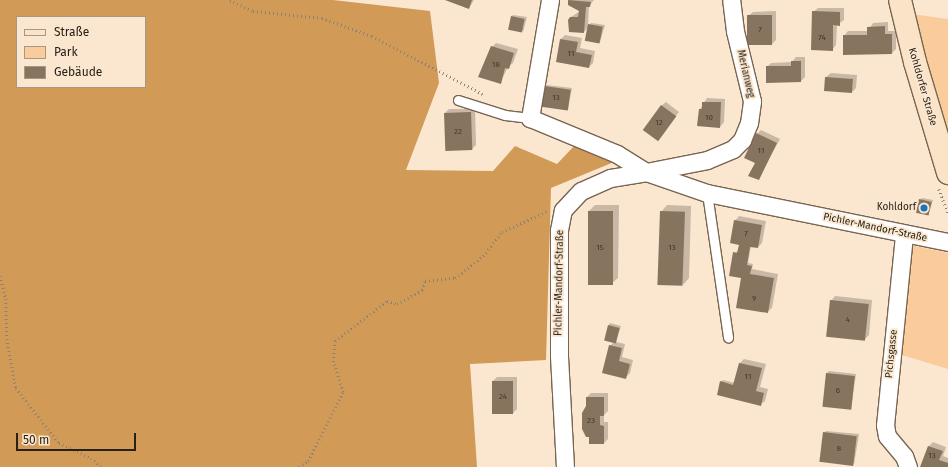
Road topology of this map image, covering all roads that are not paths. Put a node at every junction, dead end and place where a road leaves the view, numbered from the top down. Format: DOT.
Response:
graph roads {
  1 [pos="550,0"];
  2 [pos="731,0"];
  3 [pos="900,0"];
  4 [pos="458,100"];
  5 [pos="530,118"];
  6 [pos="646,172"];
  7 [pos="948,173"];
  8 [pos="707,193"];
  9 [pos="904,235"];
  10 [pos="948,242"];
  11 [pos="728,337"];
  12 [pos="565,467"];
  13 [pos="908,467"];
  1 -- 5 [label="street"];
  2 -- 6 [label="street, Merianweg"];
  3 -- 7 [label="street, Kohldorfer Straße"];
  4 -- 5 [label="lane"];
  5 -- 6 [label="street, Pichler-Mandorf-Straße"];
  6 -- 8 [label="street, Pichler-Mandorf-Straße"];
  6 -- 12 [label="street, Pichler-Mandorf-Straße"];
  8 -- 9 [label="street, Pichler-Mandorf-Straße"];
  8 -- 11 [label="lane"];
  9 -- 10 [label="street, Pichler-Mandorf-Straße"];
  9 -- 13 [label="street, Pichsgasse"];
}
